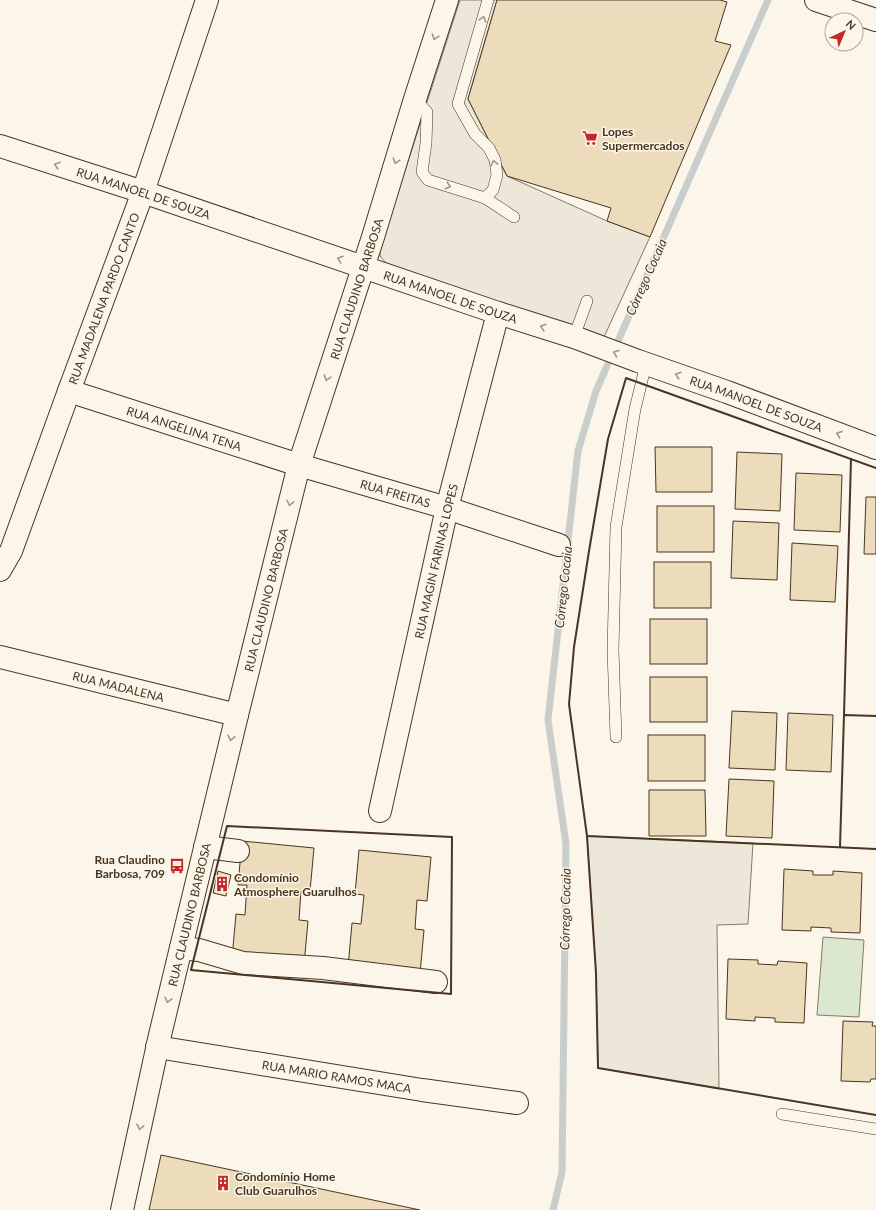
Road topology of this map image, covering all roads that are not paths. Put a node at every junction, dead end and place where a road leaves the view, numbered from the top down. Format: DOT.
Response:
graph roads {
  1 [pos="206,0"];
  2 [pos="447,0"];
  3 [pos="488,0"];
  4 [pos="816,0"];
  5 [pos="876,20"];
  6 [pos="415,99"];
  7 [pos="0,146"];
  8 [pos="143,192"];
  9 [pos="485,198"];
  10 [pos="514,217"];
  11 [pos="363,267"];
  12 [pos="587,301"];
  13 [pos="498,313"];
  14 [pos="583,340"];
  15 [pos="642,363"];
  16 [pos="69,391"];
  17 [pos="876,448"];
  18 [pos="300,465"];
  19 [pos="447,508"];
  20 [pos="559,545"];
  21 [pos="0,570"];
  22 [pos="0,657"];
  23 [pos="237,715"];
  24 [pos="616,737"];
  25 [pos="380,811"];
  26 [pos="205,847"];
  27 [pos="238,852"];
  28 [pos="181,948"];
  29 [pos="436,982"];
  30 [pos="157,1047"];
  31 [pos="517,1103"];
  32 [pos="782,1114"];
  33 [pos="876,1130"];
  34 [pos="122,1210"];
  1 -- 8 [label="street, RUA MADALENA PARDO CANTO"];
  2 -- 6 [label="street, RUA CLAUDINO BARBOSA, one-way"];
  9 -- 3 [label="lane, one-way"];
  4 -- 5 [label="street"];
  6 -- 9 [label="lane, one-way"];
  6 -- 11 [label="street, RUA CLAUDINO BARBOSA, one-way"];
  8 -- 7 [label="street, RUA MANOEL DE SOUZA, one-way"];
  11 -- 8 [label="street, RUA MANOEL DE SOUZA, one-way"];
  8 -- 16 [label="street, RUA MADALENA PARDO CANTO"];
  9 -- 10 [label="lane"];
  11 -- 13 [label="street, RUA MANOEL DE SOUZA"];
  11 -- 18 [label="street, RUA CLAUDINO BARBOSA, one-way"];
  12 -- 14 [label="lane"];
  14 -- 13 [label="street, RUA MANOEL DE SOUZA, one-way"];
  13 -- 19 [label="street, RUA MAGIN FARINAS LOPES"];
  15 -- 14 [label="street, RUA MANOEL DE SOUZA, one-way"];
  17 -- 15 [label="street, RUA MANOEL DE SOUZA, one-way"];
  15 -- 24 [label="lane"];
  16 -- 18 [label="street, RUA ANGELINA TENA"];
  16 -- 21 [label="street, RUA MADALENA PARDO CANTO"];
  18 -- 19 [label="street, RUA FREITAS"];
  18 -- 23 [label="street, RUA CLAUDINO BARBOSA, one-way"];
  19 -- 20 [label="street, RUA FREITAS"];
  19 -- 25 [label="street, RUA MAGIN FARINAS LOPES"];
  22 -- 23 [label="street, RUA MADALENA"];
  23 -- 26 [label="street, RUA CLAUDINO BARBOSA, one-way"];
  26 -- 27 [label="street"];
  26 -- 28 [label="street, RUA CLAUDINO BARBOSA"];
  28 -- 29 [label="street"];
  28 -- 30 [label="street, RUA CLAUDINO BARBOSA, one-way"];
  30 -- 31 [label="street, RUA MARIO RAMOS MACA"];
  30 -- 34 [label="street, RUA CLAUDINO BARBOSA, one-way"];
  32 -- 33 [label="lane"];
}
